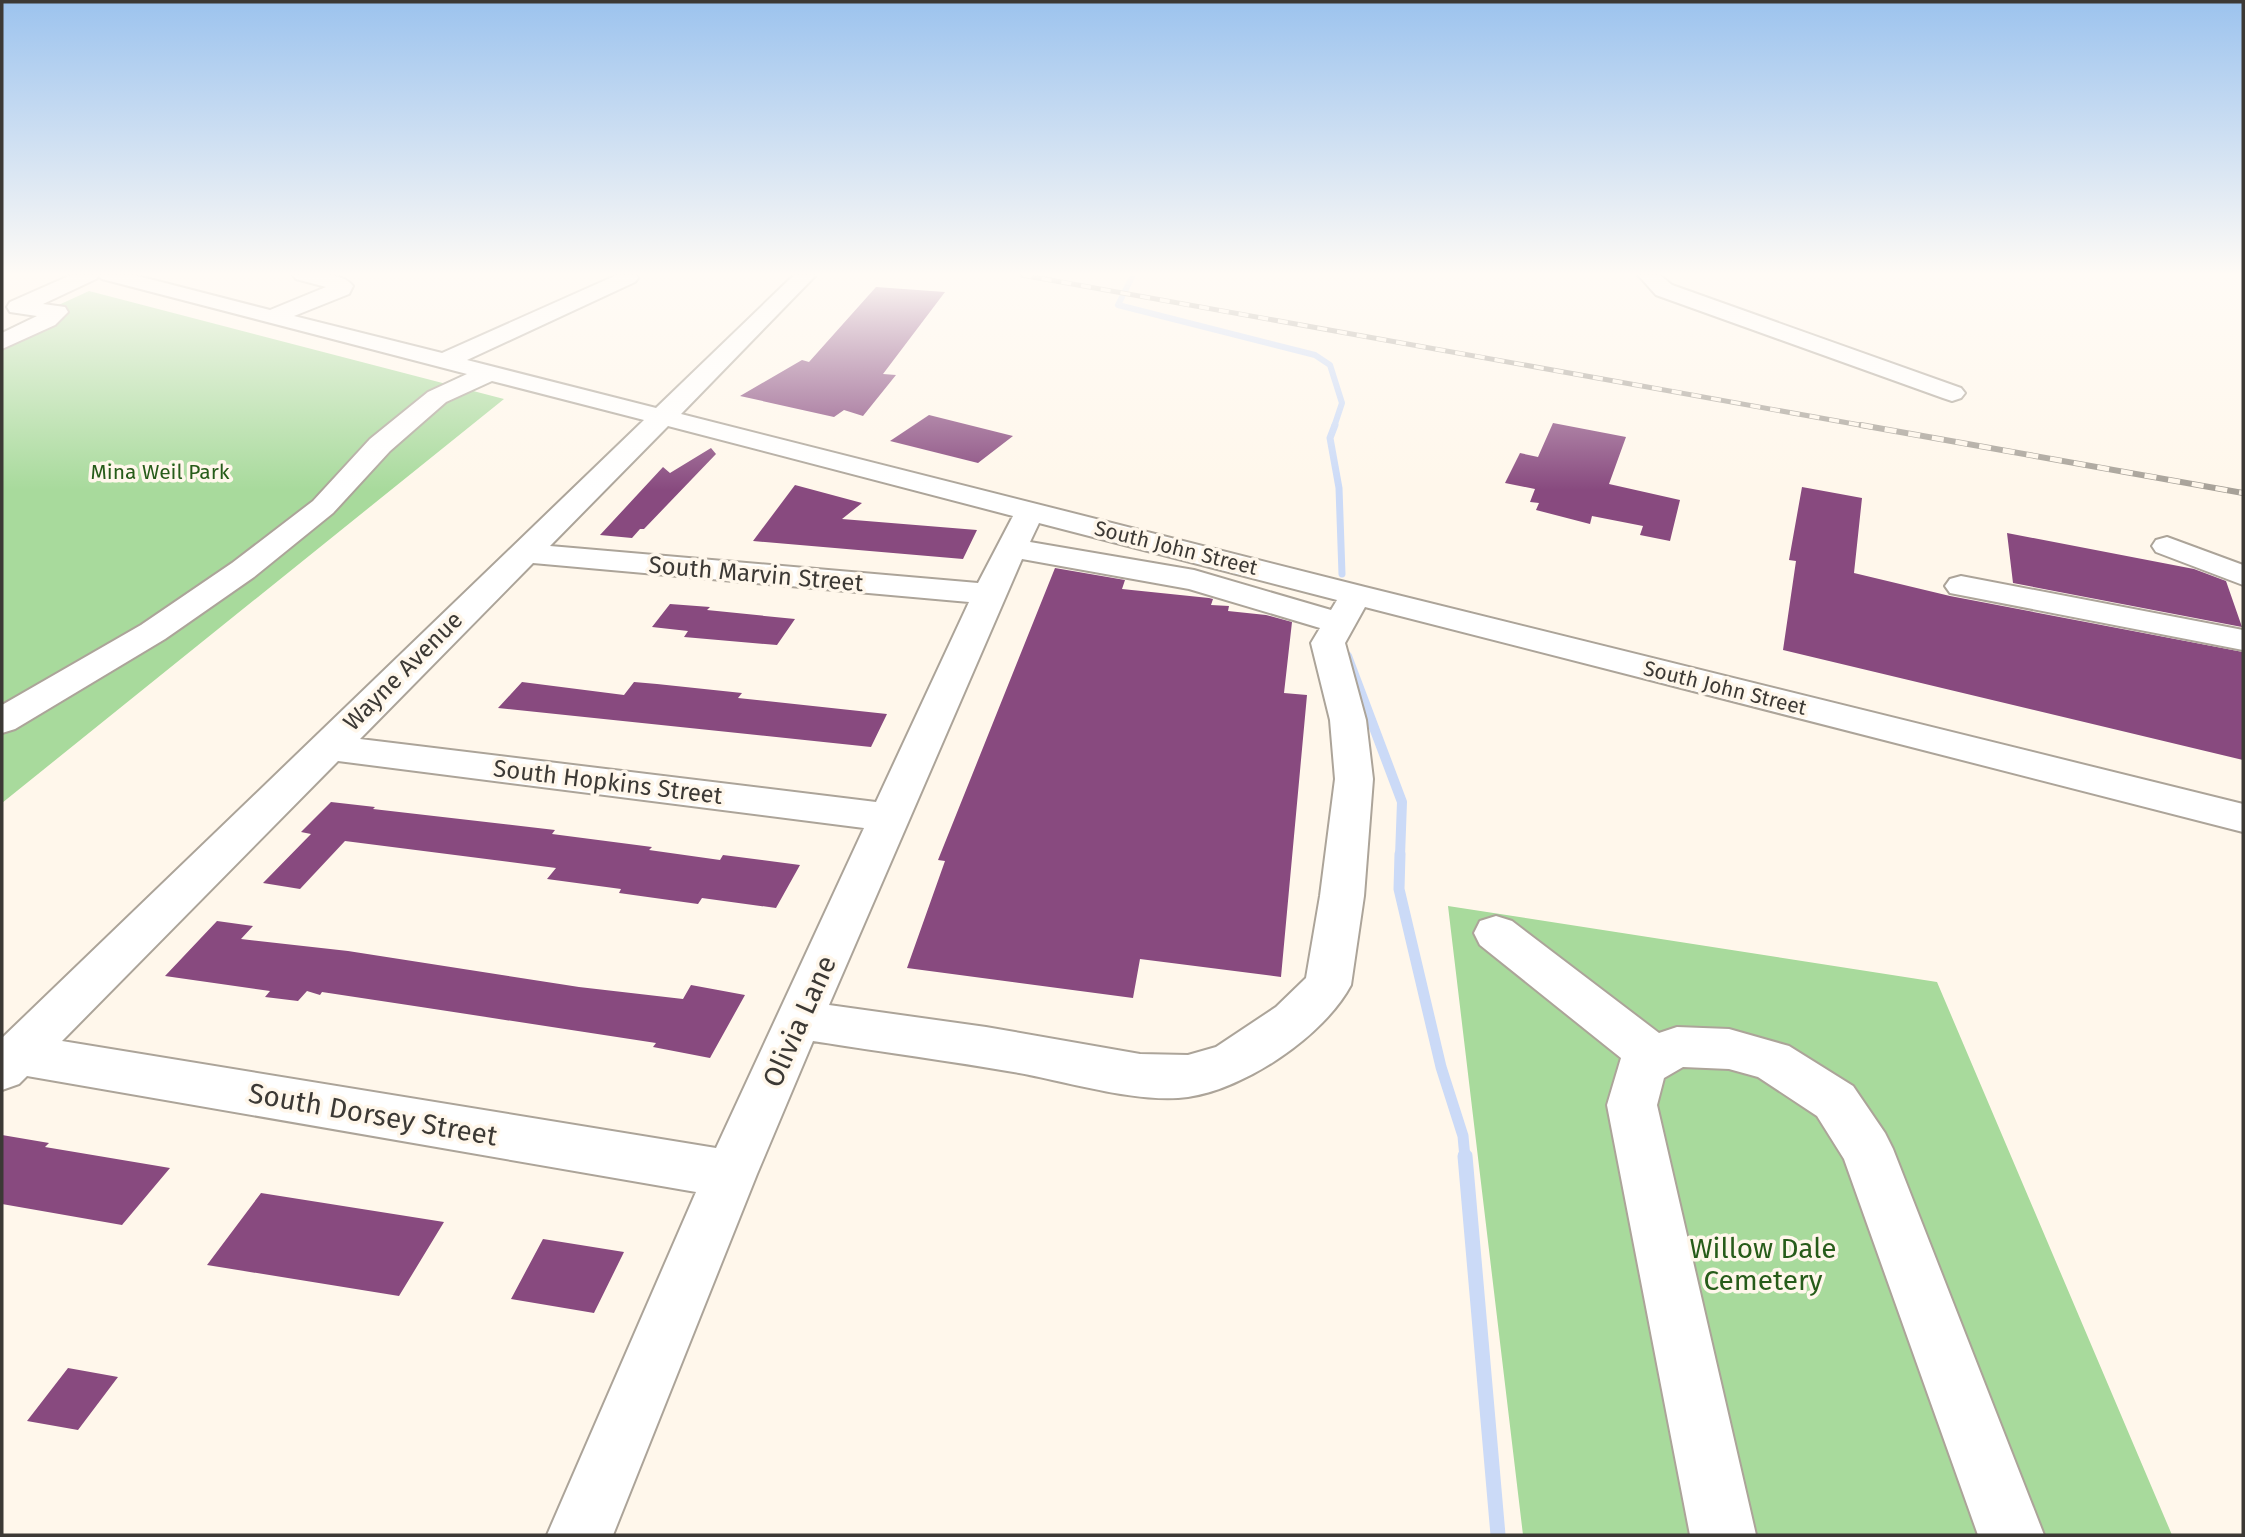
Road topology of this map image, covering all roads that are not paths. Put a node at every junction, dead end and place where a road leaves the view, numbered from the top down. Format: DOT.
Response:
graph roads {
  1 [pos="390,347"];
  2 [pos="476,347"];
  3 [pos="733,347"];
  4 [pos="1823,347"];
  5 [pos="445,361"];
  6 [pos="489,373"];
  7 [pos="1952,393"];
  8 [pos="663,415"];
  9 [pos="1021,530"];
  10 [pos="2167,546"];
  11 [pos="523,553"];
  12 [pos="2243,576"];
  13 [pos="1961,586"];
  14 [pos="989,594"];
  15 [pos="1349,609"];
  16 [pos="2243,640"];
  17 [pos="2,721"];
  18 [pos="326,747"];
  19 [pos="890,818"];
  20 [pos="2243,818"];
  21 [pos="1496,933"];
  22 [pos="799,1020"];
  23 [pos="1656,1058"];
  24 [pos="9,1062"];
  25 [pos="730,1174"];
  26 [pos="580,1535"];
  27 [pos="1723,1535"];
  28 [pos="2011,1535"];
  1 -- 5 [label="street"];
  2 -- 5 [label="street"];
  3 -- 8 [label="street, Wayne Avenue"];
  4 -- 7 [label="street"];
  5 -- 6 [label="street"];
  6 -- 8 [label="street"];
  6 -- 17 [label="street"];
  8 -- 9 [label="street"];
  8 -- 11 [label="street, Wayne Avenue"];
  9 -- 14 [label="street, Olivia Lane"];
  9 -- 15 [label="street, South John Street"];
  10 -- 12 [label="street"];
  11 -- 14 [label="street, South Marvin Street"];
  11 -- 18 [label="street, Wayne Avenue"];
  13 -- 16 [label="street"];
  14 -- 19 [label="street, Olivia Lane"];
  15 -- 20 [label="street, South John Street"];
  15 -- 22 [label="street"];
  18 -- 19 [label="street, South Hopkins Street"];
  18 -- 24 [label="street, Wayne Avenue"];
  19 -- 22 [label="street, Olivia Lane"];
  21 -- 23 [label="street"];
  22 -- 25 [label="street, Olivia Lane"];
  23 -- 27 [label="street"];
  23 -- 28 [label="street"];
  24 -- 25 [label="street, South Dorsey Street"];
  25 -- 26 [label="street, Olivia Lane"];
}
